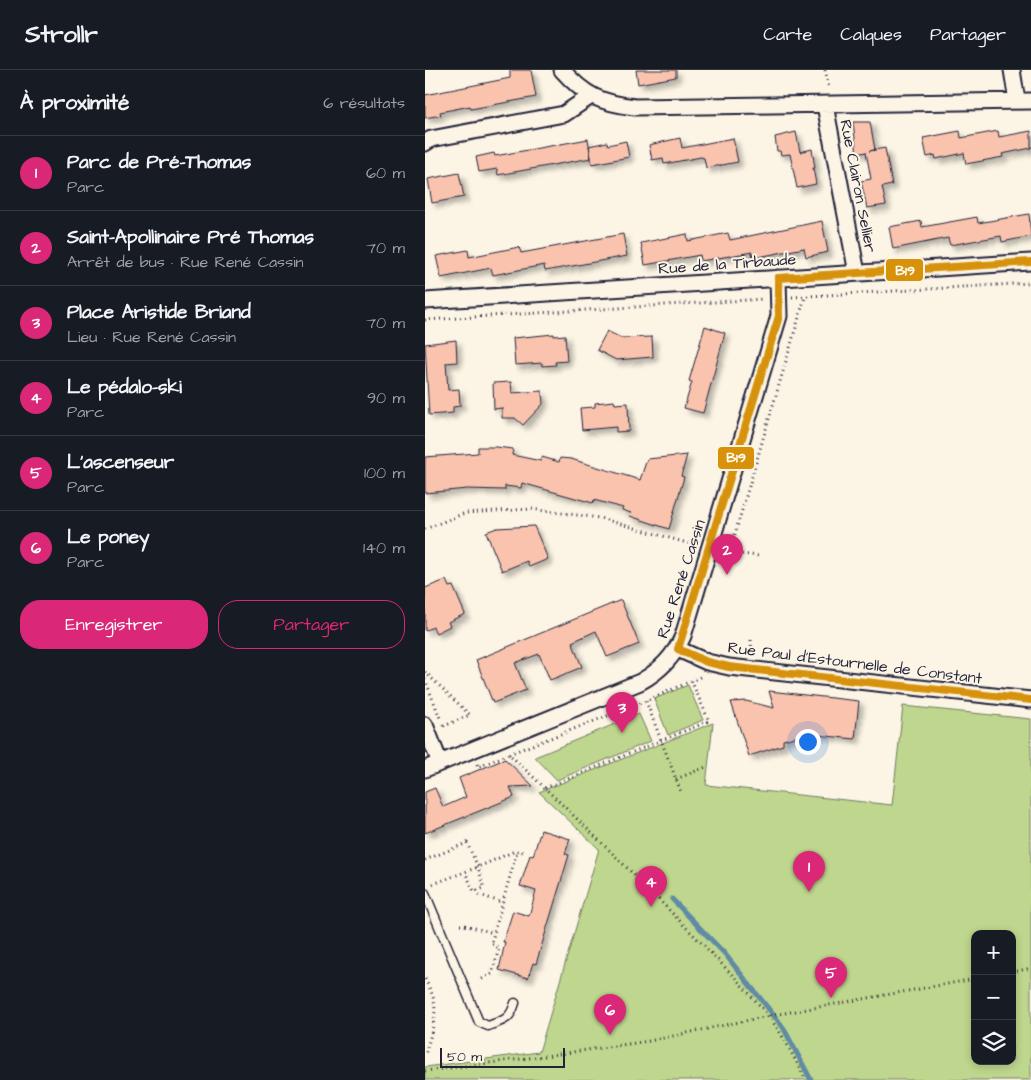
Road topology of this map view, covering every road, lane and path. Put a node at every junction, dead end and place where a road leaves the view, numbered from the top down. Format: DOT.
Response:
graph roads {
  1 [pos="563,70"];
  2 [pos="1012,70"];
  3 [pos="591,96"];
  4 [pos="1024,101"];
  5 [pos="825,105"];
  6 [pos="425,143"];
  7 [pos="1031,262"];
  8 [pos="857,273"];
  9 [pos="779,278"];
  10 [pos="1031,283"];
  11 [pos="805,297"];
  12 [pos="780,298"];
  13 [pos="425,301"];
  14 [pos="425,320"];
  15 [pos="425,529"];
  16 [pos="710,550"];
  17 [pos="729,554"];
  18 [pos="759,556"];
  19 [pos="678,649"];
  20 [pos="425,672"];
  21 [pos="708,678"];
  22 [pos="425,679"];
  23 [pos="691,680"];
  24 [pos="1031,700"];
  25 [pos="646,701"];
  26 [pos="444,726"];
  27 [pos="426,729"];
  28 [pos="446,731"];
  29 [pos="661,740"];
  30 [pos="471,751"];
  31 [pos="509,754"];
  32 [pos="440,763"];
  33 [pos="706,767"];
  34 [pos="425,769"];
  35 [pos="676,779"];
  36 [pos="545,788"];
  37 [pos="681,792"];
  38 [pos="517,851"];
  39 [pos="525,852"];
  40 [pos="425,860"];
  41 [pos="478,867"];
  42 [pos="465,872"];
  43 [pos="425,887"];
  44 [pos="477,890"];
  45 [pos="425,892"];
  46 [pos="503,903"];
  47 [pos="459,925"];
  48 [pos="495,933"];
  49 [pos="1031,968"];
  50 [pos="1016,971"];
  51 [pos="425,979"];
  52 [pos="482,979"];
  53 [pos="971,980"];
  54 [pos="515,1003"];
  55 [pos="768,1016"];
  56 [pos="425,1056"];
  57 [pos="425,1070"];
  58 [pos="806,1080"];
  1 -- 3 [label="street"];
  2 -- 4 [label="street"];
  3 -- 5 [label="street"];
  3 -- 6 [label="street"];
  4 -- 5 [label="street"];
  5 -- 8 [label="street, Rue Clairon Sellier"];
  7 -- 8 [label="street, Rue de la Tirbaude"];
  8 -- 9 [label="street, Rue de la Tirbaude"];
  9 -- 12 [label="street, Rue René Cassin"];
  9 -- 13 [label="street, Rue de la Tirbaude"];
  10 -- 11 [label="path"];
  11 -- 12 [label="path"];
  11 -- 17 [label="path"];
  12 -- 14 [label="path"];
  12 -- 16 [label="street, Rue René Cassin"];
  15 -- 16 [label="path"];
  16 -- 17 [label="path"];
  16 -- 19 [label="street, Rue René Cassin"];
  17 -- 18 [label="path"];
  19 -- 24 [label="street, Rue Paul d'Estournelle de Constant"];
  19 -- 30 [label="street, Rue René Cassin"];
  20 -- 26 [label="path"];
  21 -- 23 [label="path"];
  22 -- 26 [label="path"];
  23 -- 25 [label="path"];
  23 -- 29 [label="path"];
  25 -- 29 [label="path"];
  25 -- 31 [label="path"];
  26 -- 27 [label="path"];
  26 -- 28 [label="path"];
  27 -- 32 [label="street"];
  29 -- 35 [label="path"];
  29 -- 36 [label="path"];
  30 -- 31 [label="path"];
  30 -- 32 [label="street, Rue René Cassin"];
  31 -- 36 [label="path"];
  32 -- 34 [label="street, Rue René Cassin"];
  33 -- 35 [label="path"];
  35 -- 37 [label="path"];
  36 -- 55 [label="path"];
  38 -- 39 [label="path"];
  38 -- 41 [label="path"];
  38 -- 46 [label="path"];
  40 -- 41 [label="path"];
  41 -- 42 [label="path"];
  41 -- 44 [label="path"];
  42 -- 43 [label="path"];
  42 -- 44 [label="path"];
  44 -- 46 [label="path"];
  45 -- 54 [label="lane"];
  46 -- 48 [label="path"];
  47 -- 48 [label="path"];
  48 -- 52 [label="path"];
  49 -- 50 [label="path"];
  51 -- 56 [label="path"];
  53 -- 55 [label="path"];
  55 -- 57 [label="path"];
  55 -- 58 [label="path"];
}
